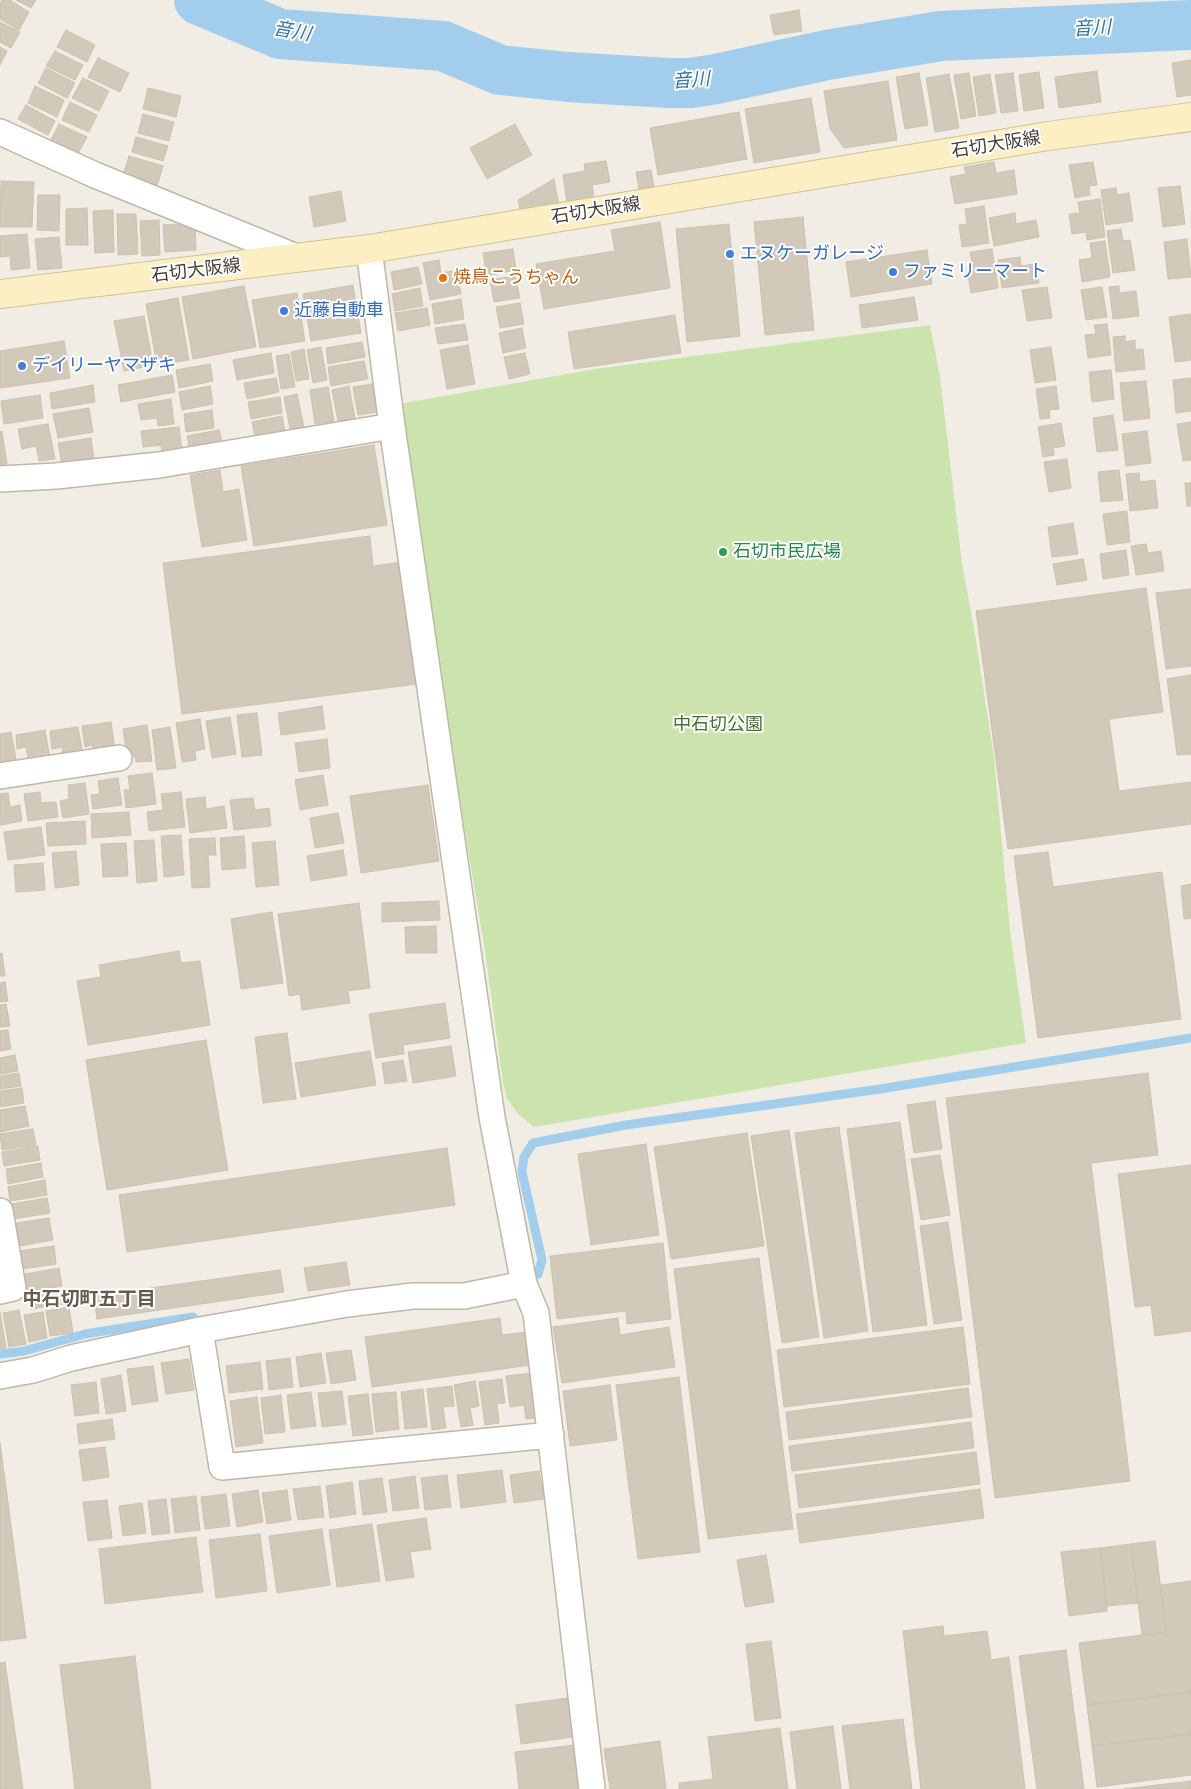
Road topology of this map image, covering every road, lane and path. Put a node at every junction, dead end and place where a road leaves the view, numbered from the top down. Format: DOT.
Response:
graph roads {
  1 [pos="1191,117"];
  2 [pos="0,132"];
  3 [pos="369,249"];
  4 [pos="299,258"];
  5 [pos="0,294"];
  6 [pos="392,426"];
  7 [pos="0,479"];
  8 [pos="119,758"];
  9 [pos="0,776"];
  10 [pos="0,1210"];
  11 [pos="524,1284"];
  12 [pos="0,1291"];
  13 [pos="200,1330"];
  14 [pos="0,1376"];
  15 [pos="550,1435"];
  16 [pos="592,1789"];
  1 -- 3 [label="main road, 石切大阪線"];
  2 -- 4 [label="street"];
  3 -- 4 [label="main road, 石切大阪線"];
  3 -- 6 [label="street"];
  4 -- 5 [label="main road, 石切大阪線"];
  6 -- 7 [label="street"];
  6 -- 11 [label="street"];
  8 -- 9 [label="street"];
  10 -- 12 [label="street"];
  11 -- 13 [label="street"];
  11 -- 15 [label="street"];
  13 -- 14 [label="street"];
  13 -- 15 [label="street"];
  15 -- 16 [label="street"];
}
